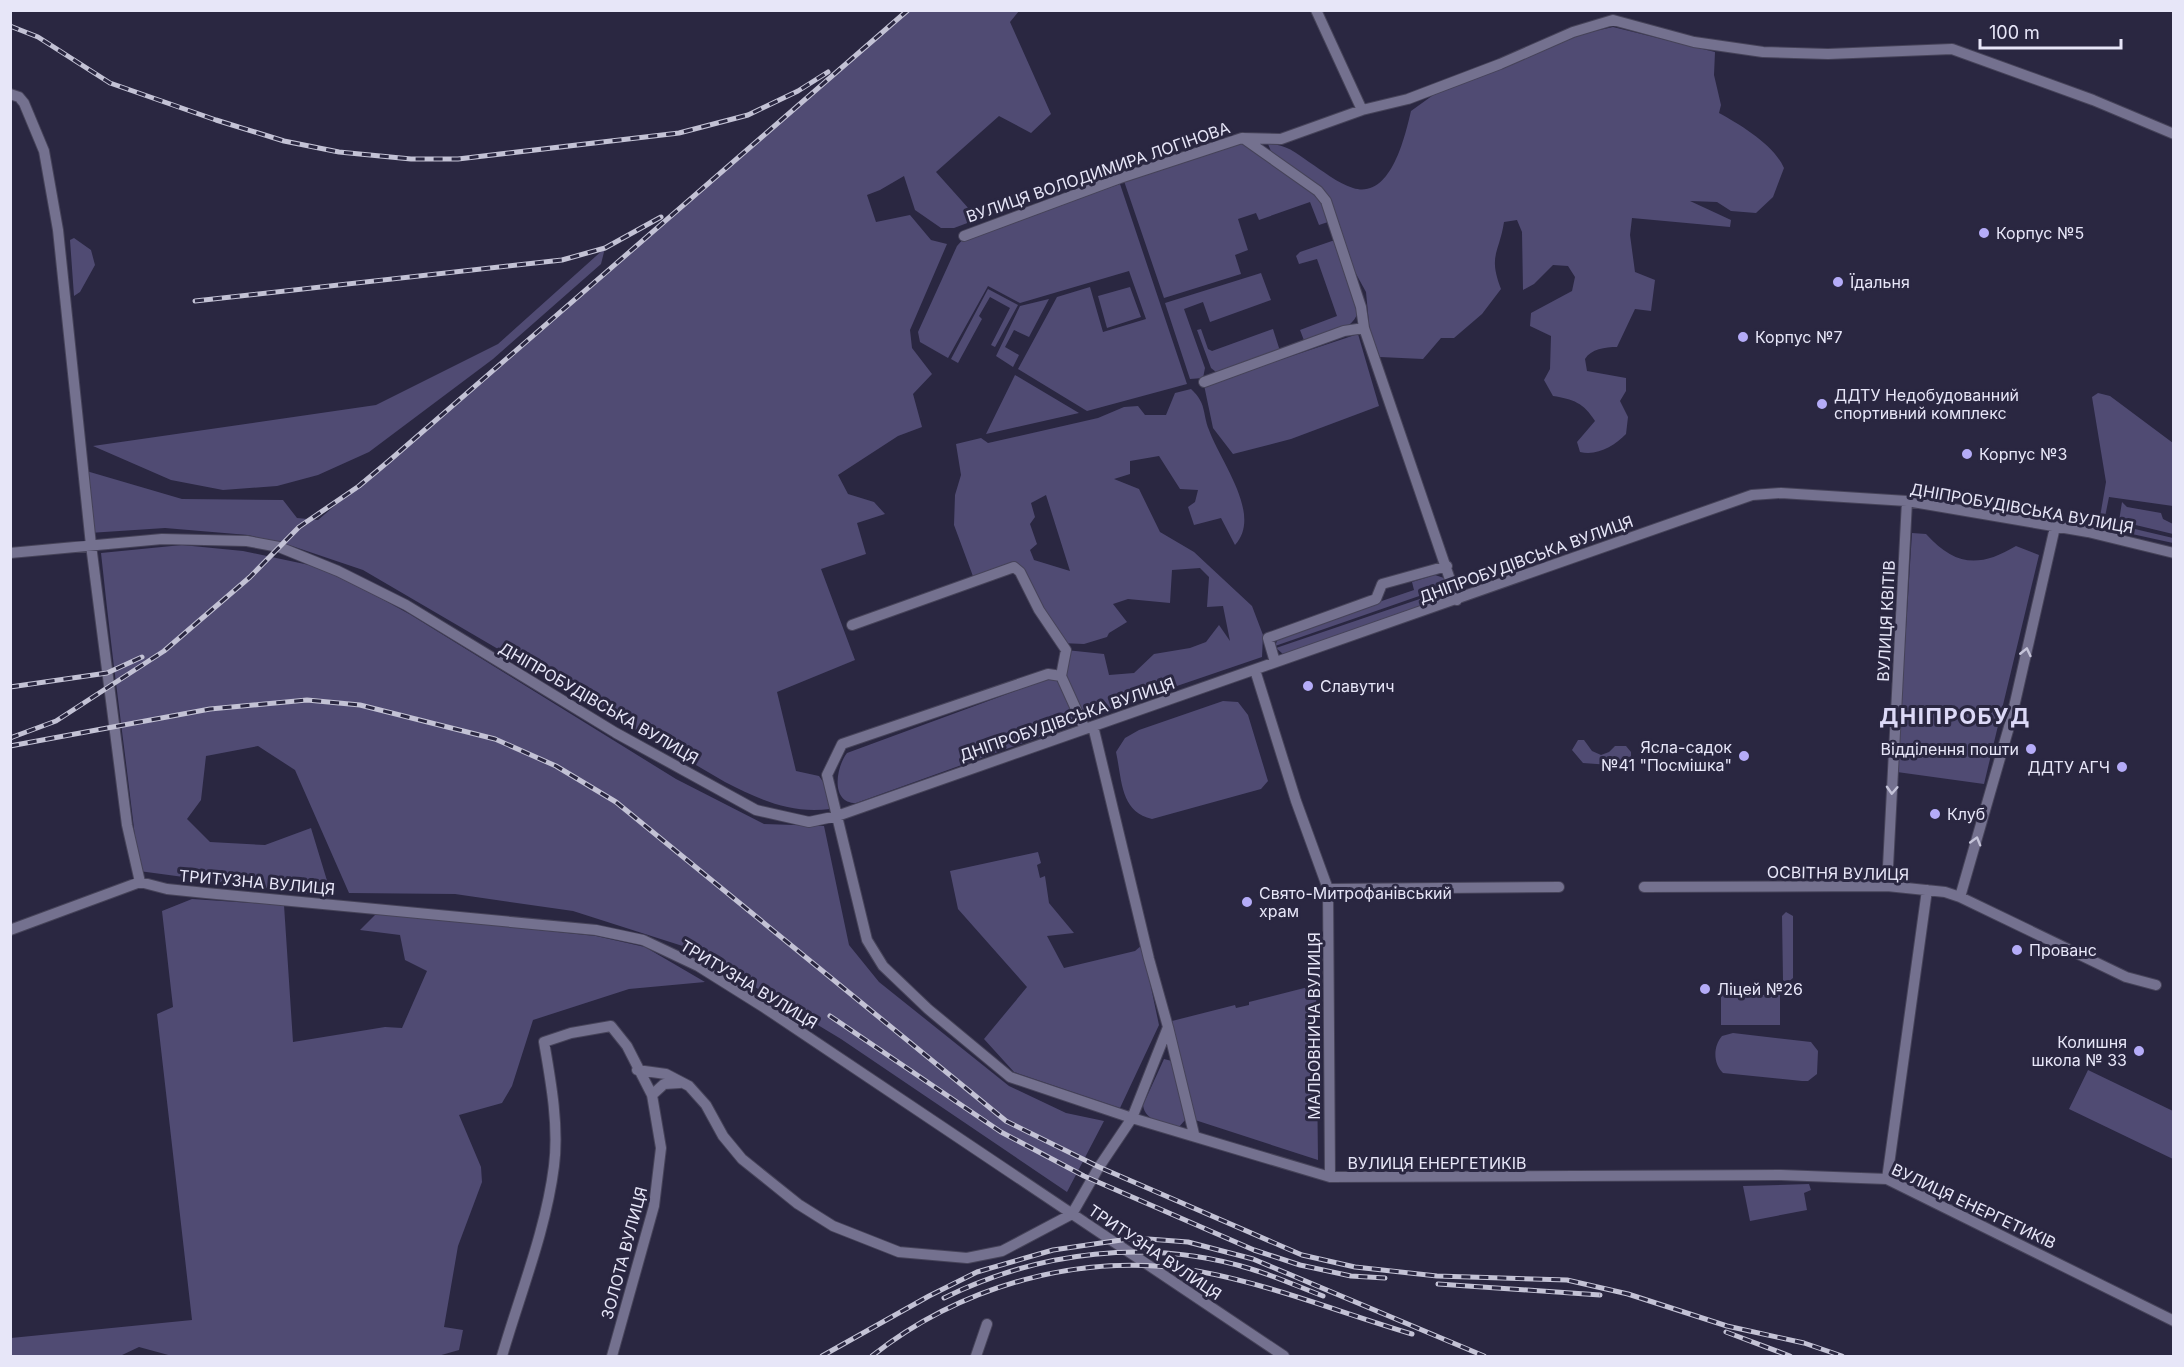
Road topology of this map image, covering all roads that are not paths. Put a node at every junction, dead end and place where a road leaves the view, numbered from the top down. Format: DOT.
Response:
graph roads {
  1 [pos="1316,10"];
  2 [pos="10,94"];
  3 [pos="1362,110"];
  4 [pos="2174,134"];
  5 [pos="1242,138"];
  6 [pos="964,236"];
  7 [pos="1364,328"];
  8 [pos="1204,382"];
  9 [pos="1907,501"];
  10 [pos="2055,527"];
  11 [pos="91,545"];
  12 [pos="10,553"];
  13 [pos="2174,553"];
  14 [pos="1447,566"];
  15 [pos="1457,600"];
  16 [pos="852,625"];
  17 [pos="1275,662"];
  18 [pos="1255,669"];
  19 [pos="1061,676"];
  20 [pos="1089,728"];
  21 [pos="837,816"];
  22 [pos="141,882"];
  23 [pos="1887,886"];
  24 [pos="1559,887"];
  25 [pos="1644,887"];
  26 [pos="1328,889"];
  27 [pos="1927,890"];
  28 [pos="1960,897"];
  29 [pos="10,930"];
  30 [pos="2156,985"];
  31 [pos="1168,1027"];
  32 [pos="637,1070"];
  33 [pos="688,1086"];
  34 [pos="652,1095"];
  35 [pos="1132,1118"];
  36 [pos="1194,1134"];
  37 [pos="1330,1177"];
  38 [pos="1887,1179"];
  39 [pos="1072,1214"];
  40 [pos="2174,1321"];
  41 [pos="987,1324"];
  42 [pos="1276,1354"];
  43 [pos="502,1356"];
  44 [pos="612,1356"];
  45 [pos="976,1356"];
  1 -- 3 [label="street"];
  2 -- 11 [label="street"];
  3 -- 4 [label="street, ВУЛИЦЯ ВОЛОДИМИРА ЛОГІНОВА"];
  3 -- 5 [label="street, ВУЛИЦЯ ВОЛОДИМИРА ЛОГІНОВА"];
  5 -- 6 [label="street, ВУЛИЦЯ ВОЛОДИМИРА ЛОГІНОВА"];
  5 -- 7 [label="street"];
  7 -- 8 [label="street"];
  7 -- 14 [label="street"];
  9 -- 10 [label="street, ДНІПРОБУДІВСЬКА ВУЛИЦЯ"];
  9 -- 15 [label="street, ДНІПРОБУДІВСЬКА ВУЛИЦЯ"];
  9 -- 23 [label="street, ВУЛИЦЯ КВІТІВ, one-way"];
  10 -- 13 [label="street, ДНІПРОБУДІВСЬКА ВУЛИЦЯ"];
  28 -- 10 [label="street, one-way"];
  11 -- 12 [label="street, ДНІПРОБУДІВСЬКА ВУЛИЦЯ"];
  11 -- 21 [label="street, ДНІПРОБУДІВСЬКА ВУЛИЦЯ"];
  11 -- 22 [label="street"];
  14 -- 15 [label="street"];
  14 -- 17 [label="street"];
  15 -- 17 [label="street, ДНІПРОБУДІВСЬКА ВУЛИЦЯ"];
  16 -- 19 [label="street"];
  17 -- 18 [label="street, ДНІПРОБУДІВСЬКА ВУЛИЦЯ"];
  18 -- 20 [label="street, ДНІПРОБУДІВСЬКА ВУЛИЦЯ"];
  18 -- 26 [label="street, МАЛЬОВНИЧА ВУЛИЦЯ"];
  19 -- 20 [label="street"];
  19 -- 21 [label="street, ВУЛИЦЯ ЕНЕРГЕТИКІВ"];
  20 -- 21 [label="street, ДНІПРОБУДІВСЬКА ВУЛИЦЯ"];
  20 -- 31 [label="street"];
  21 -- 35 [label="street, ВУЛИЦЯ ЕНЕРГЕТИКІВ"];
  22 -- 29 [label="street"];
  22 -- 39 [label="street, ТРИТУЗНА ВУЛИЦЯ"];
  23 -- 25 [label="street, ОСВІТНЯ ВУЛИЦЯ"];
  23 -- 27 [label="street, ОСВІТНЯ ВУЛИЦЯ"];
  24 -- 26 [label="street"];
  26 -- 37 [label="street, МАЛЬОВНИЧА ВУЛИЦЯ"];
  27 -- 28 [label="street, ОСВІТНЯ ВУЛИЦЯ"];
  27 -- 38 [label="street"];
  28 -- 30 [label="street, ОСВІТНЯ ВУЛИЦЯ"];
  31 -- 35 [label="street"];
  31 -- 36 [label="street"];
  32 -- 33 [label="street"];
  32 -- 34 [label="street, ЗОЛОТА ВУЛИЦЯ"];
  32 -- 43 [label="street, ЗОЛОТА ВУЛИЦЯ"];
  33 -- 34 [label="street"];
  33 -- 39 [label="street"];
  34 -- 44 [label="street, ЗОЛОТА ВУЛИЦЯ"];
  35 -- 36 [label="street, ВУЛИЦЯ ЕНЕРГЕТИКІВ"];
  35 -- 39 [label="street"];
  36 -- 37 [label="street, ВУЛИЦЯ ЕНЕРГЕТИКІВ"];
  37 -- 38 [label="street, ВУЛИЦЯ ЕНЕРГЕТИКІВ"];
  38 -- 40 [label="street, ВУЛИЦЯ ЕНЕРГЕТИКІВ"];
  39 -- 42 [label="street, ТРИТУЗНА ВУЛИЦЯ"];
  41 -- 45 [label="street"];
}
